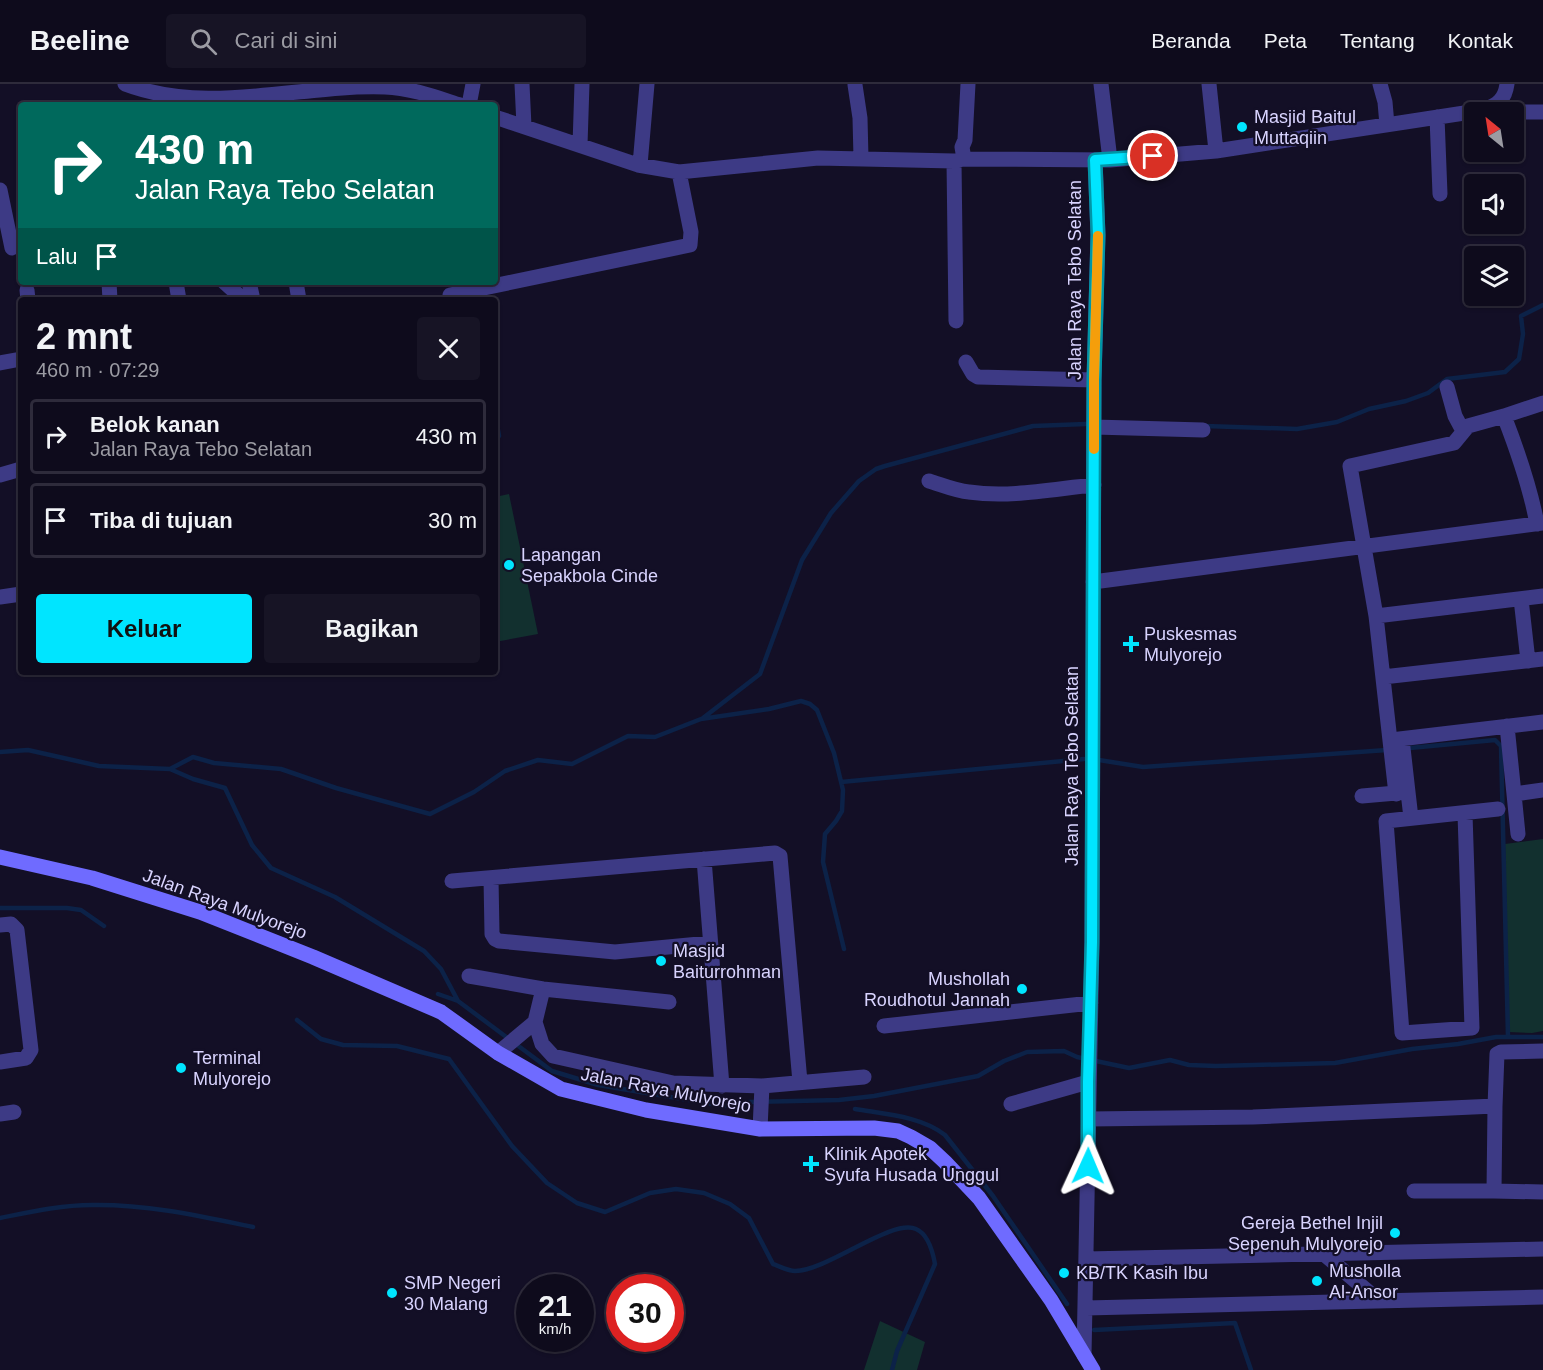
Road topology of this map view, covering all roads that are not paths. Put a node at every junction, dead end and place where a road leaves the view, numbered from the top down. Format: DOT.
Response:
graph roads {
  1 [pos="125,84"];
  2 [pos="473,84"];
  3 [pos="522,84"];
  4 [pos="582,84"];
  5 [pos="647,84"];
  6 [pos="968,84"];
  7 [pos="1101,84"];
  8 [pos="1209,84"];
  9 [pos="1380,84"];
  10 [pos="1507,84"];
  11 [pos="855,85"];
  12 [pos="406,86"];
  13 [pos="305,88"];
  14 [pos="259,100"];
  15 [pos="187,102"];
  16 [pos="451,102"];
  17 [pos="470,102"];
  18 [pos="1498,102"];
  19 [pos="1524,112"];
  20 [pos="1543,112"];
  21 [pos="1464,113"];
  22 [pos="1437,117"];
  23 [pos="498,118"];
  24 [pos="1388,125"];
  25 [pos="524,126"];
  26 [pos="580,146"];
  27 [pos="1216,151"];
  28 [pos="861,158"];
  29 [pos="959,160"];
  30 [pos="1103,160"];
  31 [pos="640,165"];
  32 [pos="680,172"];
  33 [pos="0,190"];
  34 [pos="1440,194"];
  35 [pos="12,248"];
  36 [pos="227,285"];
  37 [pos="450,295"];
  38 [pos="241,297"];
  39 [pos="956,321"];
  40 [pos="18,360"];
  41 [pos="966,362"];
  42 [pos="0,363"];
  43 [pos="1094,380"];
  44 [pos="1447,387"];
  45 [pos="1543,403"];
  46 [pos="1504,416"];
  47 [pos="1094,427"];
  48 [pos="1203,430"];
  49 [pos="1463,430"];
  50 [pos="18,470"];
  51 [pos="0,475"];
  52 [pos="929,482"];
  53 [pos="1094,485"];
  54 [pos="1540,523"];
  55 [pos="1364,547"];
  56 [pos="1093,582"];
  57 [pos="18,594"];
  58 [pos="1543,596"];
  59 [pos="0,597"];
  60 [pos="1521,599"];
  61 [pos="1376,616"];
  62 [pos="1536,660"];
  63 [pos="1383,677"];
  64 [pos="1543,722"];
  65 [pos="1507,726"];
  66 [pos="1396,739"];
  67 [pos="1543,790"];
  68 [pos="1396,793"];
  69 [pos="1514,794"];
  70 [pos="1362,796"];
  71 [pos="1498,808"];
  72 [pos="1465,814"];
  73 [pos="1411,818"];
  74 [pos="1386,821"];
  75 [pos="1518,834"];
  76 [pos="0,857"];
  77 [pos="704,859"];
  78 [pos="491,879"];
  79 [pos="452,881"];
  80 [pos="0,925"];
  81 [pos="710,943"];
  82 [pos="469,976"];
  83 [pos="543,988"];
  84 [pos="669,1002"];
  85 [pos="1091,1003"];
  86 [pos="884,1026"];
  87 [pos="530,1028"];
  88 [pos="503,1049"];
  89 [pos="1543,1051"];
  90 [pos="0,1062"];
  91 [pos="1088,1076"];
  92 [pos="864,1077"];
  93 [pos="800,1082"];
  94 [pos="722,1086"];
  95 [pos="762,1090"];
  96 [pos="1011,1104"];
  97 [pos="1495,1106"];
  98 [pos="1089,1119"];
  99 [pos="760,1129"];
  100 [pos="1414,1191"];
  101 [pos="1494,1191"];
  102 [pos="1543,1192"];
  103 [pos="1543,1250"];
  104 [pos="1325,1255"];
  105 [pos="1086,1259"];
  106 [pos="1543,1297"];
  107 [pos="1378,1300"];
  108 [pos="1086,1308"];
  109 [pos="1084,1355"];
  110 [pos="1093,1370"];
  1 -- 15 [label="street"];
  2 -- 17 [label="street"];
  3 -- 25 [label="street"];
  4 -- 26 [label="street"];
  5 -- 31 [label="street"];
  6 -- 29 [label="street"];
  7 -- 30 [label="street"];
  8 -- 27 [label="street"];
  9 -- 24 [label="street"];
  10 -- 18 [label="street"];
  11 -- 28 [label="street"];
  12 -- 13 [label="street"];
  12 -- 16 [label="street"];
  13 -- 14 [label="street"];
  14 -- 15 [label="street"];
  19 -- 20 [label="street"];
  21 -- 22 [label="street, Jalan Raya Tebo Selatan"];
  22 -- 24 [label="street, Jalan Raya Tebo Selatan"];
  22 -- 34 [label="street"];
  23 -- 25 [label="street, Jalan Raya Tebo Selatan"];
  24 -- 27 [label="street, Jalan Raya Tebo Selatan"];
  25 -- 26 [label="street, Jalan Raya Tebo Selatan"];
  26 -- 31 [label="street, Jalan Raya Tebo Selatan"];
  27 -- 30 [label="street, Jalan Raya Tebo Selatan"];
  28 -- 29 [label="street, Jalan Raya Tebo Selatan"];
  28 -- 32 [label="street, Jalan Raya Tebo Selatan"];
  29 -- 30 [label="street, Jalan Raya Tebo Selatan"];
  29 -- 39 [label="street"];
  30 -- 43 [label="street, Jalan Raya Tebo Selatan"];
  31 -- 32 [label="street, Jalan Raya Tebo Selatan"];
  32 -- 37 [label="street"];
  33 -- 35 [label="street"];
  36 -- 38 [label="street"];
  40 -- 42 [label="street"];
  41 -- 43 [label="street"];
  43 -- 47 [label="street, Jalan Raya Tebo Selatan"];
  44 -- 49 [label="street"];
  45 -- 46 [label="street"];
  46 -- 49 [label="street"];
  46 -- 54 [label="street"];
  47 -- 48 [label="street"];
  47 -- 53 [label="street, Jalan Raya Tebo Selatan"];
  49 -- 55 [label="street"];
  50 -- 51 [label="street"];
  52 -- 53 [label="street"];
  53 -- 56 [label="street, Jalan Raya Tebo Selatan"];
  54 -- 55 [label="street"];
  55 -- 56 [label="street"];
  55 -- 61 [label="street"];
  56 -- 85 [label="street, Jalan Raya Tebo Selatan"];
  57 -- 59 [label="street"];
  58 -- 60 [label="street"];
  60 -- 61 [label="street"];
  60 -- 62 [label="street"];
  61 -- 63 [label="street"];
  62 -- 63 [label="street"];
  63 -- 66 [label="street"];
  64 -- 65 [label="street"];
  65 -- 66 [label="street"];
  65 -- 69 [label="street"];
  66 -- 68 [label="street"];
  67 -- 69 [label="street"];
  68 -- 70 [label="street"];
  68 -- 73 [label="street"];
  68 -- 74 [label="street"];
  69 -- 75 [label="street"];
  71 -- 72 [label="street"];
  72 -- 73 [label="street"];
  72 -- 74 [label="street"];
  73 -- 74 [label="street"];
  76 -- 88 [label="main road, Jalan Raya Mulyorejo"];
  77 -- 78 [label="street"];
  77 -- 81 [label="street"];
  77 -- 93 [label="street"];
  78 -- 79 [label="street"];
  78 -- 81 [label="street"];
  80 -- 90 [label="street"];
  81 -- 94 [label="street"];
  82 -- 83 [label="street"];
  83 -- 84 [label="street"];
  83 -- 87 [label="street"];
  85 -- 86 [label="street"];
  85 -- 91 [label="street, Jalan Raya Tebo Selatan"];
  87 -- 88 [label="street"];
  87 -- 94 [label="street"];
  88 -- 99 [label="main road, Jalan Raya Mulyorejo"];
  89 -- 97 [label="street"];
  91 -- 96 [label="street"];
  91 -- 98 [label="street, Jalan Raya Tebo Selatan"];
  92 -- 93 [label="street"];
  93 -- 95 [label="street"];
  94 -- 95 [label="street"];
  95 -- 99 [label="street"];
  97 -- 98 [label="street"];
  97 -- 101 [label="street"];
  98 -- 105 [label="street, Jalan Raya Tebo Selatan"];
  99 -- 109 [label="main road, Jalan Raya Mulyorejo"];
  100 -- 101 [label="street"];
  101 -- 102 [label="street"];
  103 -- 104 [label="street"];
  104 -- 105 [label="street"];
  104 -- 107 [label="street"];
  105 -- 108 [label="street, Jalan Raya Tebo Selatan"];
  106 -- 107 [label="street"];
  107 -- 108 [label="street"];
  108 -- 109 [label="street, Jalan Raya Tebo Selatan"];
  109 -- 110 [label="main road"];
}
